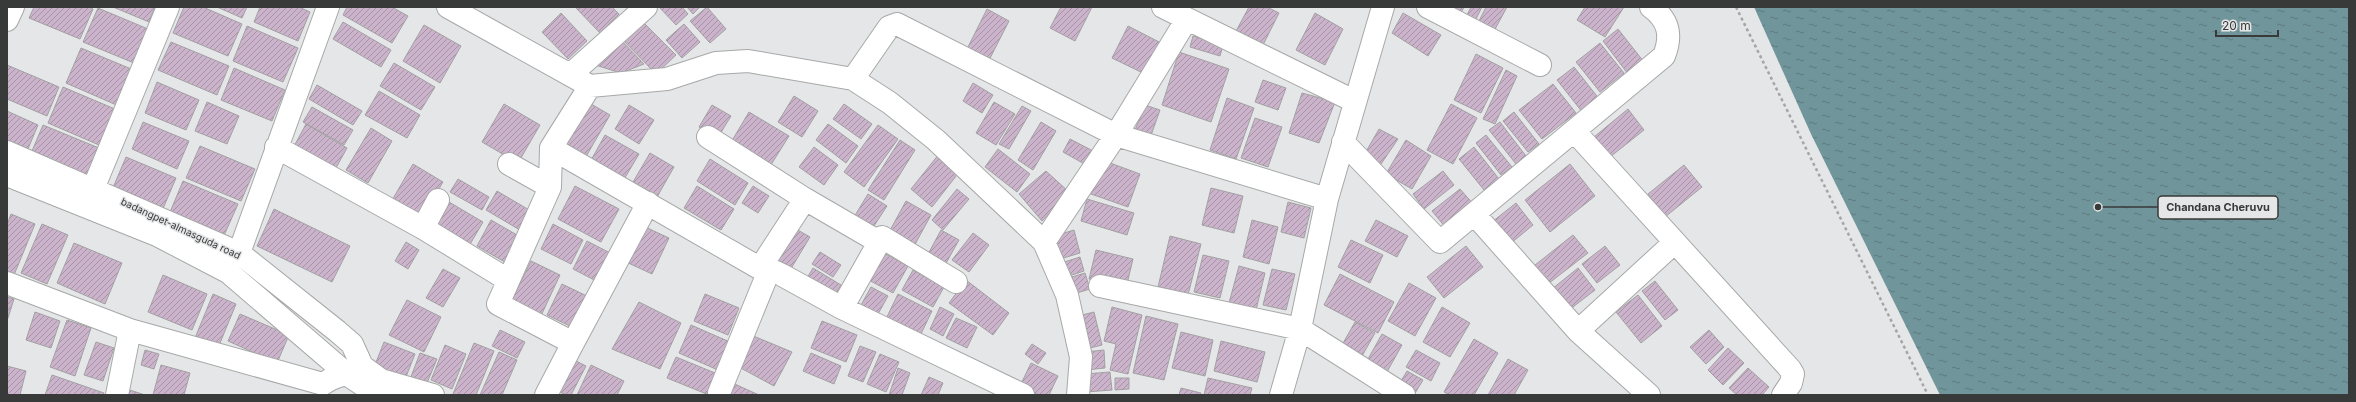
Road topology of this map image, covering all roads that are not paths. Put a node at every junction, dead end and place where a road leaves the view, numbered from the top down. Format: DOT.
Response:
graph roads {
  1 [pos="12,7"];
  2 [pos="168,7"];
  3 [pos="328,7"];
  4 [pos="646,7"];
  5 [pos="1163,7"];
  6 [pos="1384,7"];
  7 [pos="1428,7"];
  8 [pos="1651,7"];
  9 [pos="453,8"];
  10 [pos="1187,19"];
  11 [pos="7,20"];
  12 [pos="1540,65"];
  13 [pos="570,75"];
  14 [pos="853,79"];
  15 [pos="590,86"];
  16 [pos="1354,101"];
  17 [pos="1575,132"];
  18 [pos="1116,135"];
  19 [pos="708,137"];
  20 [pos="1343,142"];
  21 [pos="276,147"];
  22 [pos="551,148"];
  23 [pos="7,152"];
  24 [pos="509,164"];
  25 [pos="7,175"];
  26 [pos="550,187"];
  27 [pos="93,189"];
  28 [pos="804,199"];
  29 [pos="1327,199"];
  30 [pos="438,200"];
  31 [pos="648,203"];
  32 [pos="1475,216"];
  33 [pos="422,228"];
  34 [pos="879,242"];
  35 [pos="1044,242"];
  36 [pos="1675,242"];
  37 [pos="239,253"];
  38 [pos="764,270"];
  39 [pos="508,280"];
  40 [pos="956,282"];
  41 [pos="7,283"];
  42 [pos="1100,286"];
  43 [pos="842,308"];
  44 [pos="1300,329"];
  45 [pos="130,330"];
  46 [pos="1578,331"];
  47 [pos="573,343"];
  48 [pos="355,370"];
  49 [pos="322,390"];
  50 [pos="719,393"];
  51 [pos="117,395"];
  52 [pos="378,395"];
  53 [pos="433,395"];
  54 [pos="546,395"];
  55 [pos="1023,395"];
  56 [pos="1078,395"];
  57 [pos="1281,395"];
  58 [pos="1404,395"];
  59 [pos="1649,395"];
  60 [pos="1784,395"];
  1 -- 11 [label="street"];
  2 -- 27 [label="street"];
  3 -- 21 [label="street"];
  4 -- 13 [label="street"];
  5 -- 10 [label="street"];
  6 -- 16 [label="street"];
  7 -- 12 [label="street"];
  8 -- 17 [label="street"];
  9 -- 13 [label="street"];
  10 -- 16 [label="street"];
  10 -- 18 [label="street"];
  13 -- 15 [label="street"];
  14 -- 15 [label="street"];
  14 -- 18 [label="street"];
  14 -- 35 [label="street"];
  15 -- 22 [label="street"];
  16 -- 20 [label="street"];
  17 -- 32 [label="street"];
  17 -- 36 [label="street"];
  18 -- 29 [label="street"];
  18 -- 35 [label="street"];
  19 -- 28 [label="street"];
  20 -- 29 [label="street"];
  20 -- 32 [label="street"];
  21 -- 33 [label="street"];
  21 -- 37 [label="street"];
  22 -- 26 [label="street"];
  22 -- 31 [label="street"];
  23 -- 27 [label="street, badangpet-almasguda road"];
  24 -- 26 [label="street"];
  25 -- 48 [label="street, badangpet-almasguda road"];
  26 -- 39 [label="street"];
  27 -- 37 [label="street, badangpet-almasguda road"];
  28 -- 34 [label="street"];
  28 -- 38 [label="street"];
  29 -- 44 [label="street"];
  30 -- 33 [label="street"];
  31 -- 38 [label="street"];
  31 -- 47 [label="street"];
  32 -- 46 [label="street"];
  33 -- 39 [label="street"];
  34 -- 40 [label="street"];
  34 -- 43 [label="street"];
  35 -- 56 [label="street"];
  36 -- 46 [label="street"];
  36 -- 60 [label="street"];
  37 -- 48 [label="street, badangpet-almasguda road"];
  38 -- 43 [label="street"];
  38 -- 50 [label="street"];
  39 -- 47 [label="street"];
  41 -- 45 [label="street"];
  42 -- 44 [label="street"];
  43 -- 55 [label="street"];
  44 -- 57 [label="street"];
  44 -- 58 [label="street"];
  45 -- 49 [label="street"];
  45 -- 51 [label="street"];
  46 -- 59 [label="street"];
  47 -- 54 [label="street"];
  48 -- 49 [label="street"];
  48 -- 52 [label="street, badangpet-almasguda road"];
  48 -- 53 [label="street, badangpet-almasguda road"];
}
